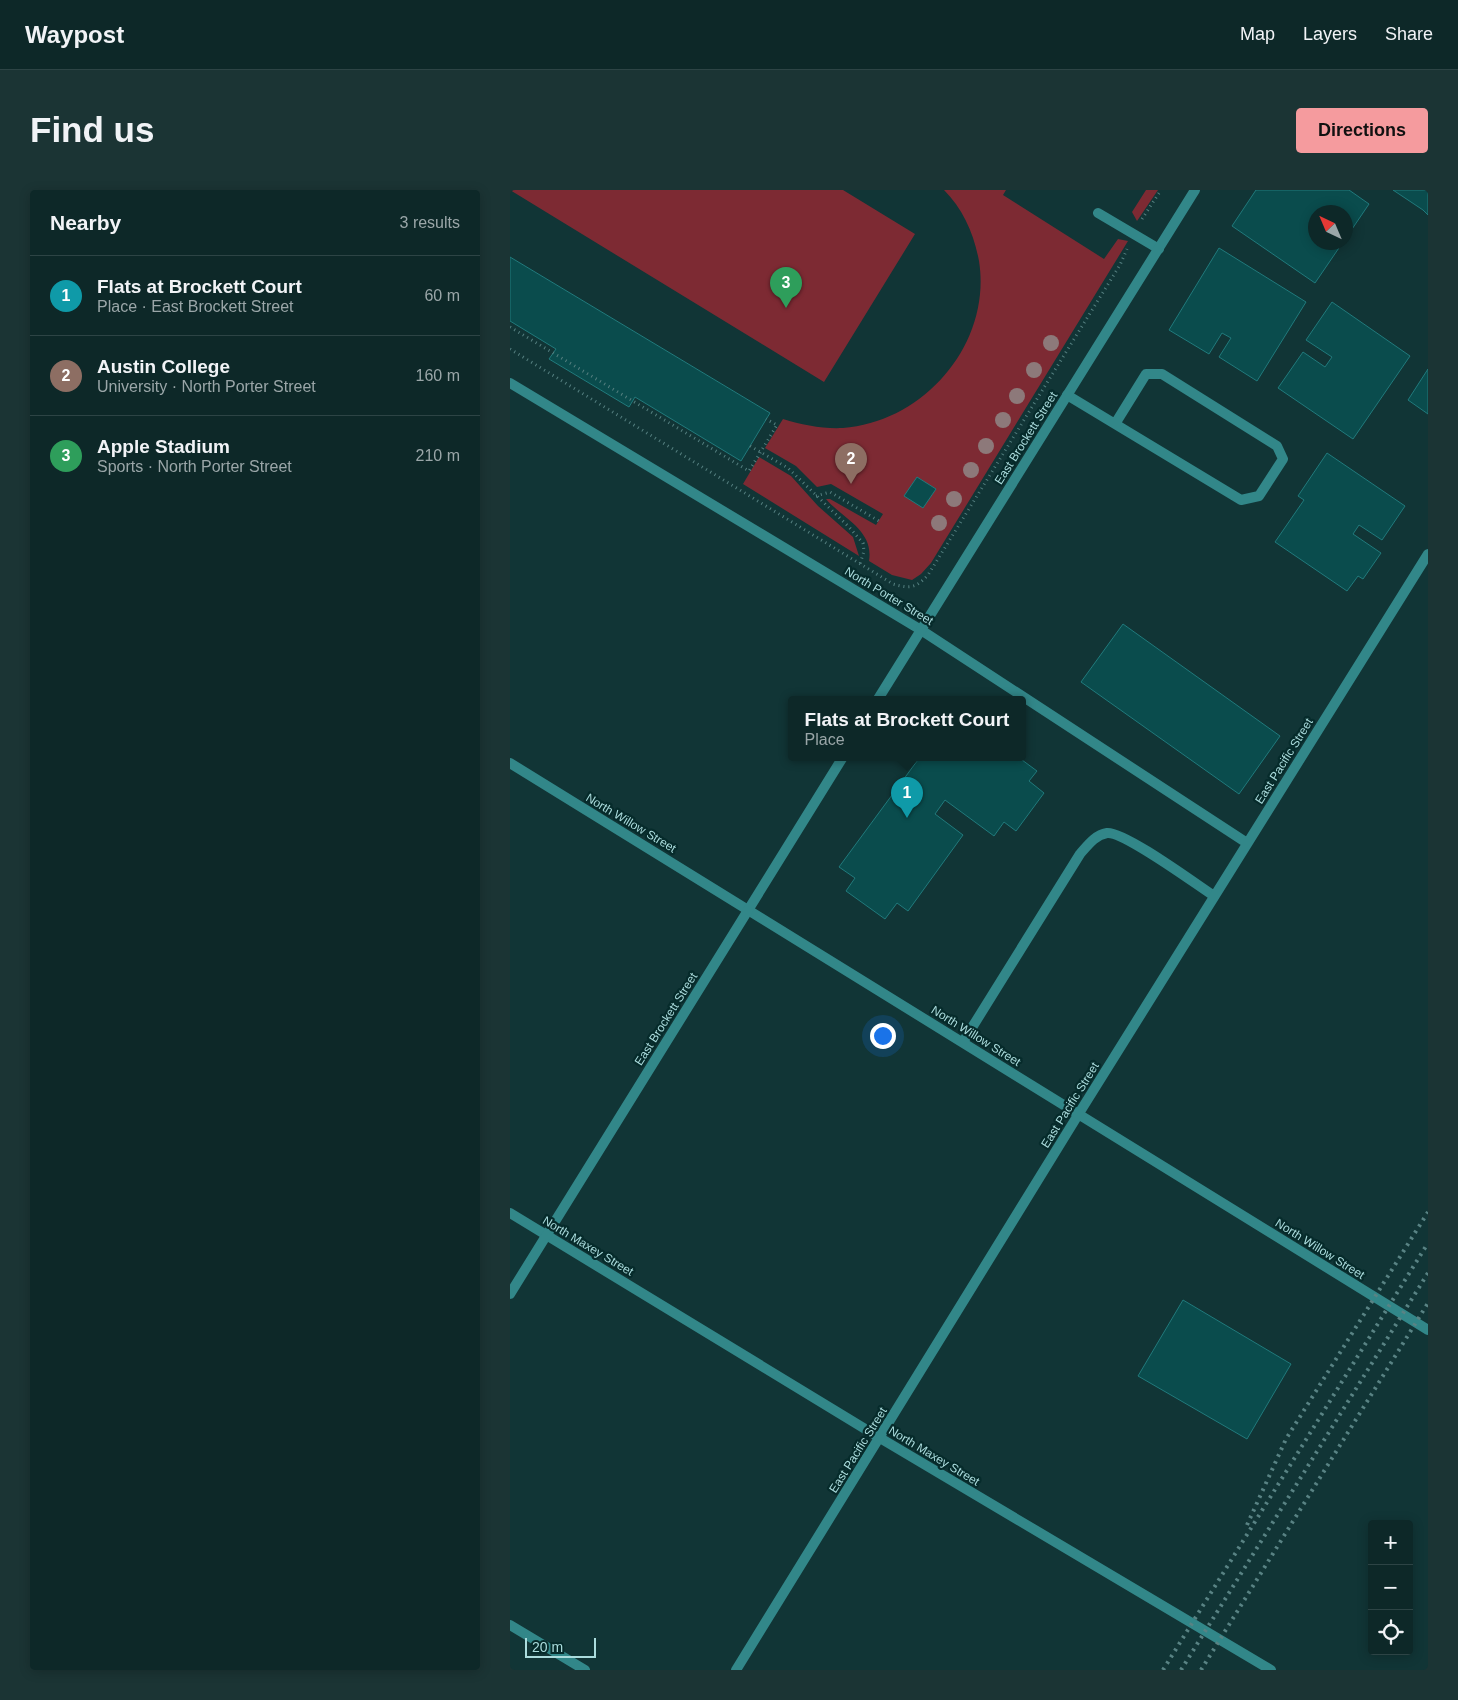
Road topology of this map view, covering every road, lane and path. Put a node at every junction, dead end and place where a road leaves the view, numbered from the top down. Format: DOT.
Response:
graph roads {
  1 [pos="1161,190"];
  2 [pos="1195,190"];
  3 [pos="1098,213"];
  4 [pos="1134,234"];
  5 [pos="1159,249"];
  6 [pos="510,327"];
  7 [pos="510,349"];
  8 [pos="510,383"];
  9 [pos="1068,395"];
  10 [pos="766,419"];
  11 [pos="1115,424"];
  12 [pos="750,446"];
  13 [pos="760,452"];
  14 [pos="816,496"];
  15 [pos="879,521"];
  16 [pos="1428,554"];
  17 [pos="860,564"];
  18 [pos="921,630"];
  19 [pos="880,696"];
  20 [pos="1022,696"];
  21 [pos="1026,699"];
  22 [pos="840,761"];
  23 [pos="510,763"];
  24 [pos="1247,843"];
  25 [pos="1214,896"];
  26 [pos="748,909"];
  27 [pos="963,1042"];
  28 [pos="1078,1115"];
  29 [pos="510,1213"];
  30 [pos="546,1235"];
  31 [pos="510,1294"];
  32 [pos="1428,1330"];
  33 [pos="880,1438"];
  34 [pos="510,1625"];
  35 [pos="585,1670"];
  36 [pos="736,1670"];
  37 [pos="1271,1670"];
  1 -- 4 [label="path"];
  2 -- 5 [label="street, East Brockett Street"];
  3 -- 4 [label="street"];
  4 -- 5 [label="street"];
  4 -- 17 [label="path"];
  5 -- 9 [label="street, East Brockett Street"];
  6 -- 13 [label="path"];
  7 -- 17 [label="path"];
  8 -- 18 [label="street, North Porter Street"];
  9 -- 11 [label="street"];
  9 -- 18 [label="street, East Brockett Street"];
  10 -- 13 [label="path"];
  11 -- 11 [label="street"];
  12 -- 13 [label="path"];
  13 -- 14 [label="path"];
  14 -- 15 [label="path"];
  14 -- 17 [label="path"];
  16 -- 24 [label="street, East Pacific Street"];
  18 -- 19 [label="street, East Brockett Street"];
  18 -- 20 [label="street, North Porter Street"];
  21 -- 24 [label="street, North Porter Street"];
  22 -- 26 [label="street, East Brockett Street"];
  23 -- 26 [label="street, North Willow Street"];
  24 -- 25 [label="street, East Pacific Street"];
  25 -- 27 [label="street"];
  25 -- 28 [label="street, East Pacific Street"];
  26 -- 27 [label="street, North Willow Street"];
  26 -- 30 [label="street, East Brockett Street"];
  27 -- 28 [label="street, North Willow Street"];
  28 -- 32 [label="street, North Willow Street"];
  28 -- 33 [label="street, East Pacific Street"];
  29 -- 30 [label="street, North Maxey Street"];
  30 -- 31 [label="street, East Brockett Street"];
  30 -- 33 [label="street, North Maxey Street"];
  33 -- 36 [label="street, East Pacific Street"];
  33 -- 37 [label="street, North Maxey Street"];
  34 -- 35 [label="street"];
}
